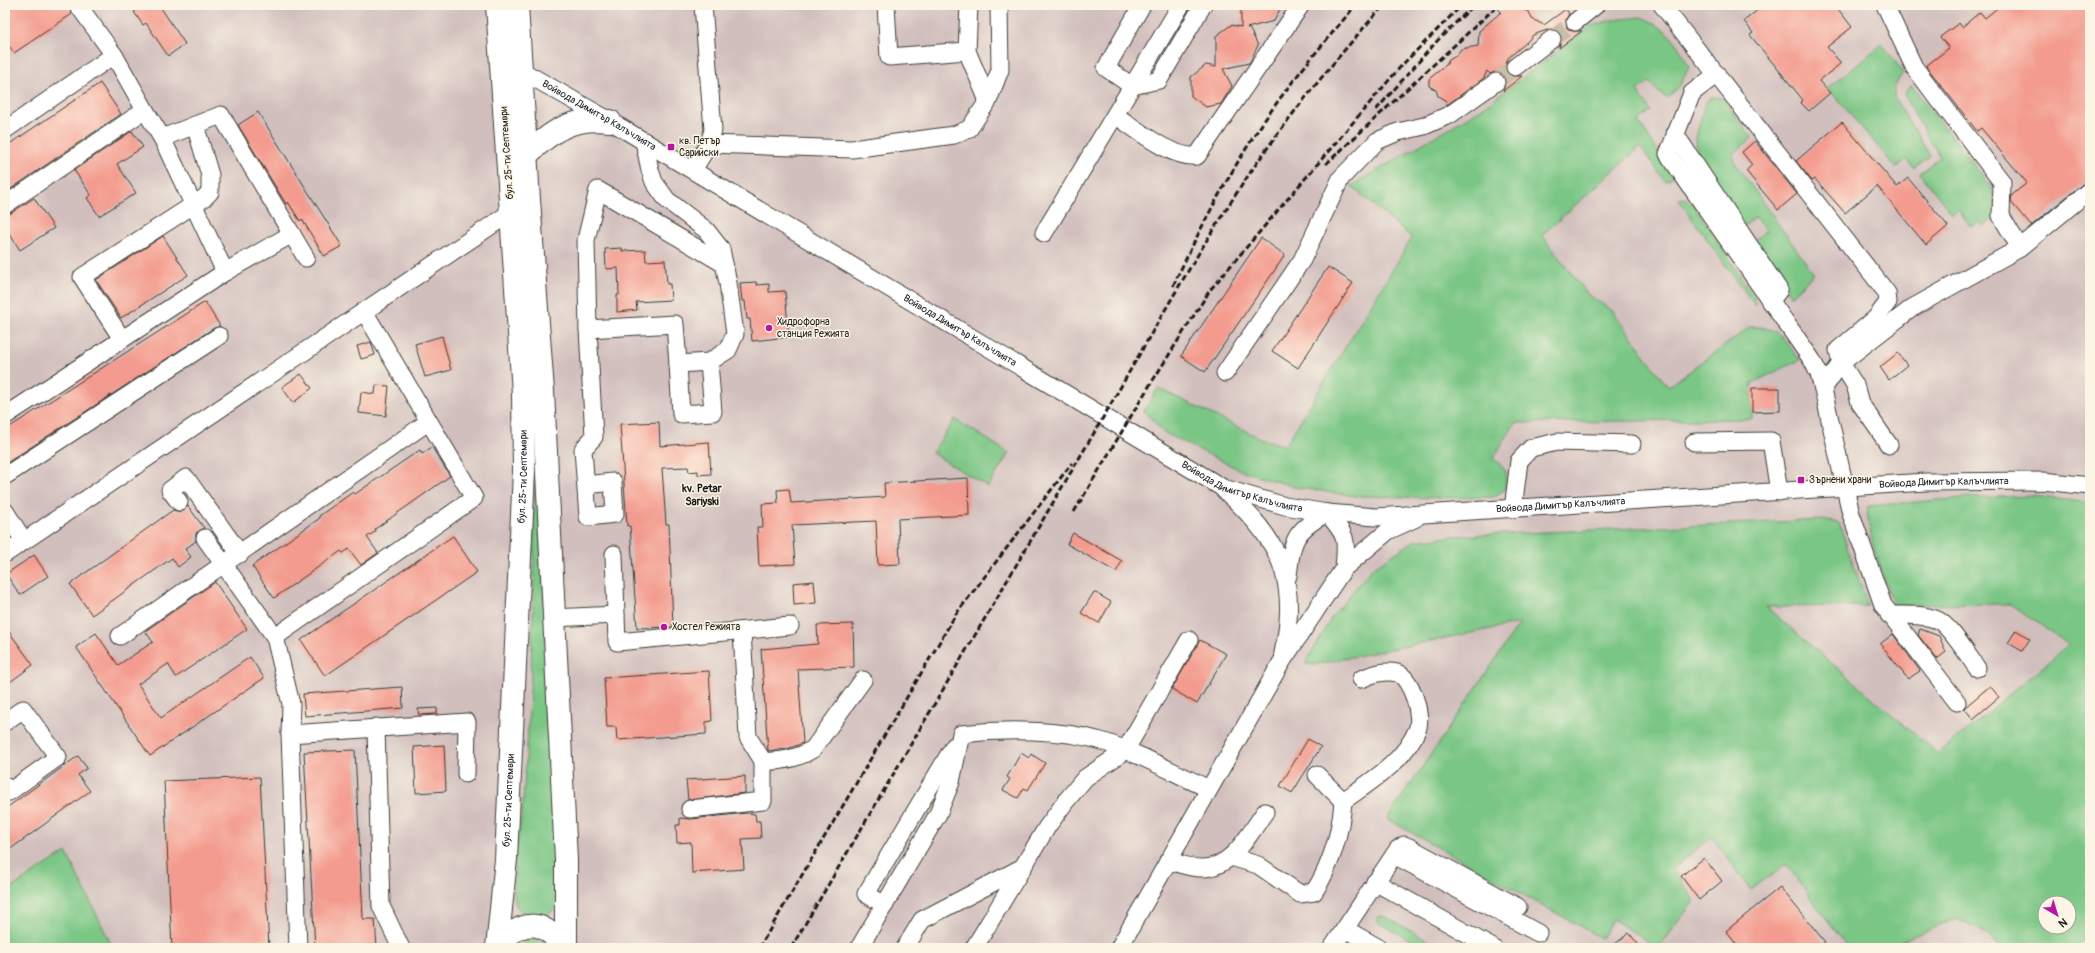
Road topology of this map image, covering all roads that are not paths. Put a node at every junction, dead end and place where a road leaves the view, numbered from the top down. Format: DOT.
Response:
graph roads {
  1 [pos="78,5"];
  2 [pos="497,5"];
  3 [pos="518,5"];
  4 [pos="703,5"];
  5 [pos="886,5"];
  6 [pos="969,5"];
  7 [pos="999,5"];
  8 [pos="1142,5"];
  9 [pos="1181,5"];
  10 [pos="1203,5"];
  11 [pos="1301,5"];
  12 [pos="1596,5"];
  13 [pos="1662,5"];
  14 [pos="1885,5"];
  15 [pos="1575,22"];
  16 [pos="1552,39"];
  17 [pos="967,51"];
  18 [pos="114,55"];
  19 [pos="1515,67"];
  20 [pos="512,71"];
  21 [pos="1717,74"];
  22 [pos="1496,82"];
  23 [pos="1132,86"];
  24 [pos="988,101"];
  25 [pos="145,110"];
  26 [pos="1115,115"];
  27 [pos="610,120"];
  28 [pos="195,125"];
  29 [pos="5,130"];
  30 [pos="162,138"];
  31 [pos="644,141"];
  32 [pos="709,144"];
  33 [pos="526,156"];
  34 [pos="693,170"];
  35 [pos="2090,190"];
  36 [pos="193,203"];
  37 [pos="5,204"];
  38 [pos="520,206"];
  39 [pos="1044,233"];
  40 [pos="292,234"];
  41 [pos="2020,248"];
  42 [pos="306,258"];
  43 [pos="724,264"];
  44 [pos="225,272"];
  45 [pos="364,311"];
  46 [pos="588,329"];
  47 [pos="219,336"];
  48 [pos="122,339"];
  49 [pos="709,362"];
  50 [pos="1841,363"];
  51 [pos="678,364"];
  52 [pos="1225,373"];
  53 [pos="1823,389"];
  54 [pos="5,416"];
  55 [pos="428,422"];
  56 [pos="1694,442"];
  57 [pos="1632,444"];
  58 [pos="1889,445"];
  59 [pos="5,476"];
  60 [pos="586,485"];
  61 [pos="2090,486"];
  62 [pos="1223,488"];
  63 [pos="1845,488"];
  64 [pos="1779,492"];
  65 [pos="179,502"];
  66 [pos="1513,509"];
  67 [pos="5,511"];
  68 [pos="1327,513"];
  69 [pos="1423,514"];
  70 [pos="205,538"];
  71 [pos="24,541"];
  72 [pos="5,554"];
  73 [pos="240,554"];
  74 [pos="614,554"];
  75 [pos="224,565"];
  76 [pos="1344,568"];
  77 [pos="1288,584"];
  78 [pos="616,615"];
  79 [pos="1889,615"];
  80 [pos="554,618"];
  81 [pos="790,626"];
  82 [pos="742,630"];
  83 [pos="120,636"];
  84 [pos="275,637"];
  85 [pos="1189,640"];
  86 [pos="1281,663"];
  87 [pos="1977,668"];
  88 [pos="1361,679"];
  89 [pos="863,680"];
  90 [pos="1957,702"];
  91 [pos="5,722"];
  92 [pos="376,727"];
  93 [pos="290,734"];
  94 [pos="1126,751"];
  95 [pos="763,761"];
  96 [pos="466,774"];
  97 [pos="1317,775"];
  98 [pos="5,786"];
  99 [pos="1209,789"];
  100 [pos="1343,801"];
  101 [pos="690,809"];
  102 [pos="1265,812"];
  103 [pos="1394,854"];
  104 [pos="1231,857"];
  105 [pos="1168,861"];
  106 [pos="1023,867"];
  107 [pos="1375,882"];
  108 [pos="1518,907"];
  109 [pos="1345,929"];
  110 [pos="1538,933"];
  111 [pos="497,947"];
  112 [pos="298,948"];
  113 [pos="402,948"];
  114 [pos="562,948"];
  115 [pos="566,948"];
  116 [pos="859,948"];
  117 [pos="905,948"];
  118 [pos="974,948"];
  119 [pos="1119,948"];
  120 [pos="1332,948"];
  121 [pos="1379,948"];
  122 [pos="1493,948"];
  1 -- 18 [label="street"];
  2 -- 20 [label="main road, бул. 25-ти Септември"];
  3 -- 20 [label="main road, бул. 25-ти Септември"];
  4 -- 32 [label="street"];
  5 -- 17 [label="street"];
  6 -- 17 [label="street"];
  7 -- 24 [label="street"];
  8 -- 23 [label="street"];
  9 -- 23 [label="street"];
  10 -- 23 [label="street"];
  11 -- 26 [label="street"];
  12 -- 15 [label="street"];
  13 -- 21 [label="street"];
  14 -- 41 [label="street"];
  16 -- 19 [label="street"];
  17 -- 24 [label="street"];
  18 -- 25 [label="street"];
  18 -- 29 [label="street"];
  20 -- 27 [label="street, Войвода Димитър Калъчлията"];
  20 -- 33 [label="main road, бул. 25-ти Септември"];
  20 -- 38 [label="main road, бул. 25-ти Септември"];
  21 -- 50 [label="street"];
  21 -- 53 [label="street"];
  22 -- 52 [label="street"];
  23 -- 26 [label="street"];
  24 -- 32 [label="street"];
  25 -- 30 [label="street"];
  25 -- 37 [label="street"];
  26 -- 39 [label="street"];
  27 -- 31 [label="street, Войвода Димитър Калъчлията"];
  27 -- 33 [label="main road"];
  28 -- 30 [label="street"];
  28 -- 36 [label="street"];
  28 -- 40 [label="street"];
  30 -- 36 [label="street"];
  31 -- 34 [label="street, Войвода Димитър Калъчлията"];
  31 -- 43 [label="street"];
  32 -- 34 [label="street"];
  33 -- 38 [label="main road, бул. 25-ти Септември"];
  34 -- 62 [label="street, Войвода Димитър Калъчлията"];
  35 -- 41 [label="street"];
  36 -- 44 [label="street"];
  36 -- 48 [label="street"];
  38 -- 45 [label="street"];
  38 -- 80 [label="main road, бул. 25-ти Септември"];
  38 -- 111 [label="main road, бул. 25-ти Септември"];
  40 -- 42 [label="street"];
  40 -- 44 [label="street"];
  41 -- 50 [label="street"];
  43 -- 46 [label="street"];
  43 -- 49 [label="street"];
  44 -- 48 [label="street"];
  45 -- 55 [label="street"];
  45 -- 71 [label="street"];
  46 -- 51 [label="street"];
  46 -- 60 [label="street"];
  47 -- 59 [label="street"];
  48 -- 54 [label="street"];
  49 -- 51 [label="street"];
  49 -- 51 [label="street"];
  50 -- 53 [label="street"];
  50 -- 58 [label="street"];
  53 -- 63 [label="street"];
  55 -- 73 [label="street"];
  55 -- 84 [label="street"];
  56 -- 64 [label="street"];
  57 -- 66 [label="street"];
  61 -- 63 [label="street, Войвода Димитър Калъчлията"];
  62 -- 68 [label="street, Войвода Димитър Калъчлията"];
  62 -- 77 [label="street"];
  63 -- 64 [label="street, Войвода Димитър Калъчлията"];
  63 -- 79 [label="street"];
  64 -- 66 [label="street, Войвода Димитър Калъчлията"];
  65 -- 73 [label="street"];
  66 -- 69 [label="street, Войвода Димитър Калъчлията"];
  67 -- 71 [label="street"];
  68 -- 69 [label="street, Войвода Димитър Калъчлията"];
  68 -- 76 [label="street"];
  68 -- 77 [label="street"];
  69 -- 76 [label="street"];
  70 -- 75 [label="street"];
  71 -- 72 [label="street"];
  73 -- 75 [label="street"];
  74 -- 78 [label="street"];
  75 -- 83 [label="street"];
  75 -- 84 [label="street"];
  76 -- 86 [label="street"];
  77 -- 86 [label="street"];
  78 -- 80 [label="street"];
  78 -- 82 [label="street"];
  79 -- 87 [label="street"];
  79 -- 90 [label="street"];
  80 -- 115 [label="main road, бул. 25-ти Септември"];
  81 -- 82 [label="street"];
  82 -- 95 [label="street"];
  84 -- 93 [label="street"];
  85 -- 94 [label="street"];
  86 -- 99 [label="street"];
  88 -- 100 [label="street"];
  89 -- 95 [label="street"];
  91 -- 98 [label="street"];
  92 -- 93 [label="street"];
  92 -- 96 [label="street"];
  92 -- 113 [label="street"];
  93 -- 112 [label="street"];
  94 -- 99 [label="street"];
  94 -- 106 [label="street"];
  94 -- 116 [label="street"];
  95 -- 101 [label="street"];
  97 -- 100 [label="street"];
  99 -- 105 [label="street"];
  100 -- 104 [label="street"];
  102 -- 104 [label="street"];
  103 -- 107 [label="street"];
  103 -- 108 [label="street"];
  103 -- 110 [label="street"];
  104 -- 105 [label="street"];
  105 -- 119 [label="street"];
  106 -- 117 [label="street"];
  106 -- 118 [label="street"];
  107 -- 109 [label="street"];
  107 -- 122 [label="street"];
  109 -- 120 [label="street"];
  109 -- 121 [label="street"];
  111 -- 114 [label="main road"];
}
